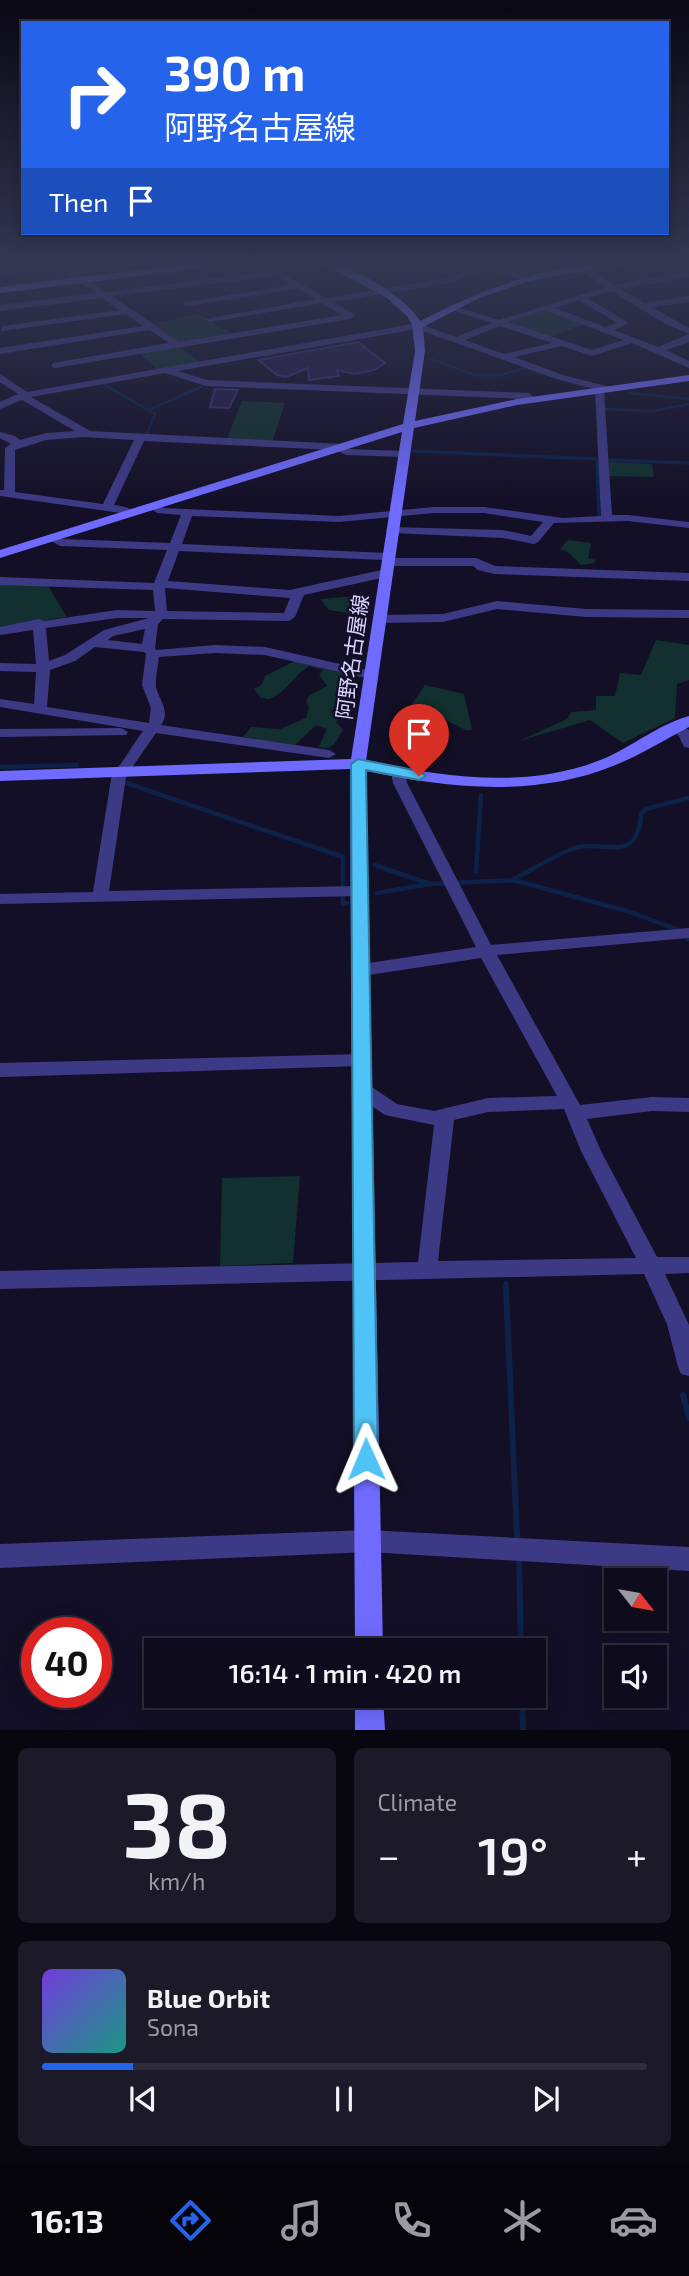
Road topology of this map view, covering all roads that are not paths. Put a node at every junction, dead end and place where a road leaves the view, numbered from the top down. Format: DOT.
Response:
graph roads {
  1 [pos="25,344"];
  2 [pos="110,344"];
  3 [pos="186,344"];
  4 [pos="213,344"];
  5 [pos="316,344"];
  6 [pos="419,344"];
  7 [pos="471,344"];
  8 [pos="559,344"];
  9 [pos="564,344"];
  10 [pos="621,344"];
  11 [pos="642,344"];
  12 [pos="678,344"];
  13 [pos="178,345"];
  14 [pos="659,350"];
  15 [pos="0,351"];
  16 [pos="506,356"];
  17 [pos="234,358"];
  18 [pos="689,365"];
  19 [pos="55,366"];
  20 [pos="165,370"];
  21 [pos="0,377"];
  22 [pos="689,378"];
  23 [pos="603,390"];
  24 [pos="413,391"];
  25 [pos="24,395"];
  26 [pos="532,400"];
  27 [pos="0,406"];
  28 [pos="409,426"];
  29 [pos="86,433"];
  30 [pos="0,435"];
  31 [pos="140,439"];
  32 [pos="18,444"];
  33 [pos="342,448"];
  34 [pos="404,454"];
  35 [pos="4,493"];
  36 [pos="154,506"];
  37 [pos="106,509"];
  38 [pos="188,512"];
  39 [pos="130,514"];
  40 [pos="551,519"];
  41 [pos="607,519"];
  42 [pos="393,523"];
  43 [pos="689,526"];
  44 [pos="53,538"];
  45 [pos="175,548"];
  46 [pos="0,554"];
  47 [pos="387,564"];
  48 [pos="689,577"];
  49 [pos="0,581"];
  50 [pos="160,586"];
  51 [pos="298,593"];
  52 [pos="689,614"];
  53 [pos="157,618"];
  54 [pos="380,619"];
  55 [pos="39,623"];
  56 [pos="0,631"];
  57 [pos="98,642"];
  58 [pos="150,651"];
  59 [pos="0,667"];
  60 [pos="43,668"];
  61 [pos="372,675"];
  62 [pos="0,703"];
  63 [pos="44,711"];
  64 [pos="683,724"];
  65 [pos="39,732"];
  66 [pos="147,732"];
  67 [pos="0,733"];
  68 [pos="689,744"];
  69 [pos="329,754"];
  70 [pos="358,764"];
  71 [pos="398,772"];
  72 [pos="123,773"];
  73 [pos="0,776"];
  74 [pos="361,891"];
  75 [pos="100,897"];
  76 [pos="0,900"];
  77 [pos="685,933"];
  78 [pos="486,951"];
  79 [pos="362,970"];
  80 [pos="363,1060"];
  81 [pos="0,1070"];
  82 [pos="362,1090"];
  83 [pos="689,1105"];
  84 [pos="572,1107"];
  85 [pos="446,1115"];
  86 [pos="689,1265"];
  87 [pos="651,1266"];
  88 [pos="363,1270"];
  89 [pos="428,1271"];
  90 [pos="0,1280"];
  91 [pos="689,1367"];
  92 [pos="368,1541"];
  93 [pos="0,1556"];
  94 [pos="689,1559"];
  95 [pos="369,1638"];
  96 [pos="369,1708"];
  97 [pos="370,1730"];
  1 -- 19 [label="street"];
  2 -- 19 [label="street"];
  3 -- 13 [label="street"];
  4 -- 17 [label="street"];
  5 -- 17 [label="street"];
  6 -- 24 [label="street, 阿野名古屋線"];
  7 -- 16 [label="street"];
  8 -- 16 [label="street"];
  9 -- 10 [label="street"];
  11 -- 14 [label="street"];
  12 -- 14 [label="street"];
  13 -- 19 [label="street"];
  14 -- 18 [label="street"];
  15 -- 19 [label="street"];
  16 -- 23 [label="street"];
  17 -- 20 [label="street"];
  19 -- 20 [label="street"];
  19 -- 25 [label="street"];
  20 -- 24 [label="street"];
  21 -- 25 [label="street"];
  22 -- 23 [label="street"];
  23 -- 26 [label="street"];
  23 -- 41 [label="street"];
  24 -- 26 [label="street"];
  24 -- 28 [label="street, 阿野名古屋線"];
  25 -- 27 [label="street"];
  25 -- 29 [label="street"];
  26 -- 28 [label="street"];
  28 -- 33 [label="street"];
  28 -- 34 [label="street, 阿野名古屋線"];
  29 -- 31 [label="street"];
  29 -- 32 [label="street"];
  30 -- 32 [label="street"];
  31 -- 33 [label="street"];
  31 -- 37 [label="street"];
  32 -- 35 [label="street"];
  33 -- 34 [label="street"];
  33 -- 36 [label="street"];
  34 -- 42 [label="street, 阿野名古屋線"];
  35 -- 37 [label="street"];
  36 -- 38 [label="street"];
  36 -- 39 [label="street"];
  37 -- 39 [label="street"];
  38 -- 42 [label="street"];
  38 -- 45 [label="street"];
  39 -- 44 [label="street"];
  40 -- 41 [label="street"];
  40 -- 42 [label="street"];
  40 -- 42 [label="street"];
  41 -- 43 [label="street"];
  42 -- 47 [label="street, 阿野名古屋線"];
  44 -- 45 [label="street"];
  44 -- 46 [label="street"];
  45 -- 47 [label="street"];
  45 -- 50 [label="street"];
  47 -- 48 [label="street"];
  47 -- 51 [label="street"];
  47 -- 54 [label="street, 阿野名古屋線"];
  49 -- 50 [label="street"];
  50 -- 51 [label="street"];
  50 -- 53 [label="street"];
  51 -- 53 [label="street"];
  52 -- 54 [label="street"];
  53 -- 55 [label="street"];
  53 -- 57 [label="street"];
  53 -- 58 [label="street"];
  54 -- 61 [label="street, 阿野名古屋線"];
  55 -- 56 [label="street"];
  55 -- 60 [label="street"];
  57 -- 58 [label="street"];
  57 -- 60 [label="street"];
  58 -- 61 [label="street"];
  58 -- 66 [label="street"];
  59 -- 60 [label="street"];
  60 -- 63 [label="street"];
  61 -- 70 [label="street, 阿野名古屋線"];
  62 -- 63 [label="street"];
  63 -- 65 [label="street"];
  63 -- 66 [label="street"];
  64 -- 68 [label="street"];
  64 -- 71 [label="street"];
  65 -- 66 [label="street"];
  65 -- 67 [label="street"];
  66 -- 69 [label="street"];
  66 -- 72 [label="street"];
  70 -- 71 [label="street"];
  70 -- 72 [label="street"];
  70 -- 74 [label="street, 阿野名古屋線"];
  71 -- 78 [label="street"];
  72 -- 73 [label="street"];
  72 -- 75 [label="street"];
  74 -- 75 [label="street"];
  74 -- 79 [label="street, 阿野名古屋線"];
  75 -- 76 [label="street"];
  77 -- 78 [label="street"];
  78 -- 79 [label="street"];
  78 -- 84 [label="street"];
  79 -- 80 [label="street, 阿野名古屋線"];
  80 -- 81 [label="street"];
  80 -- 82 [label="street, 阿野名古屋線"];
  82 -- 85 [label="street"];
  82 -- 88 [label="street, 阿野名古屋線"];
  83 -- 84 [label="street"];
  84 -- 85 [label="street"];
  84 -- 87 [label="street"];
  85 -- 89 [label="street"];
  86 -- 87 [label="street"];
  87 -- 89 [label="street"];
  87 -- 91 [label="street"];
  88 -- 89 [label="street"];
  88 -- 90 [label="street"];
  88 -- 92 [label="street, 阿野名古屋線"];
  92 -- 93 [label="street"];
  92 -- 94 [label="street"];
  92 -- 95 [label="street, 阿野名古屋線"];
  96 -- 97 [label="street"];
}
